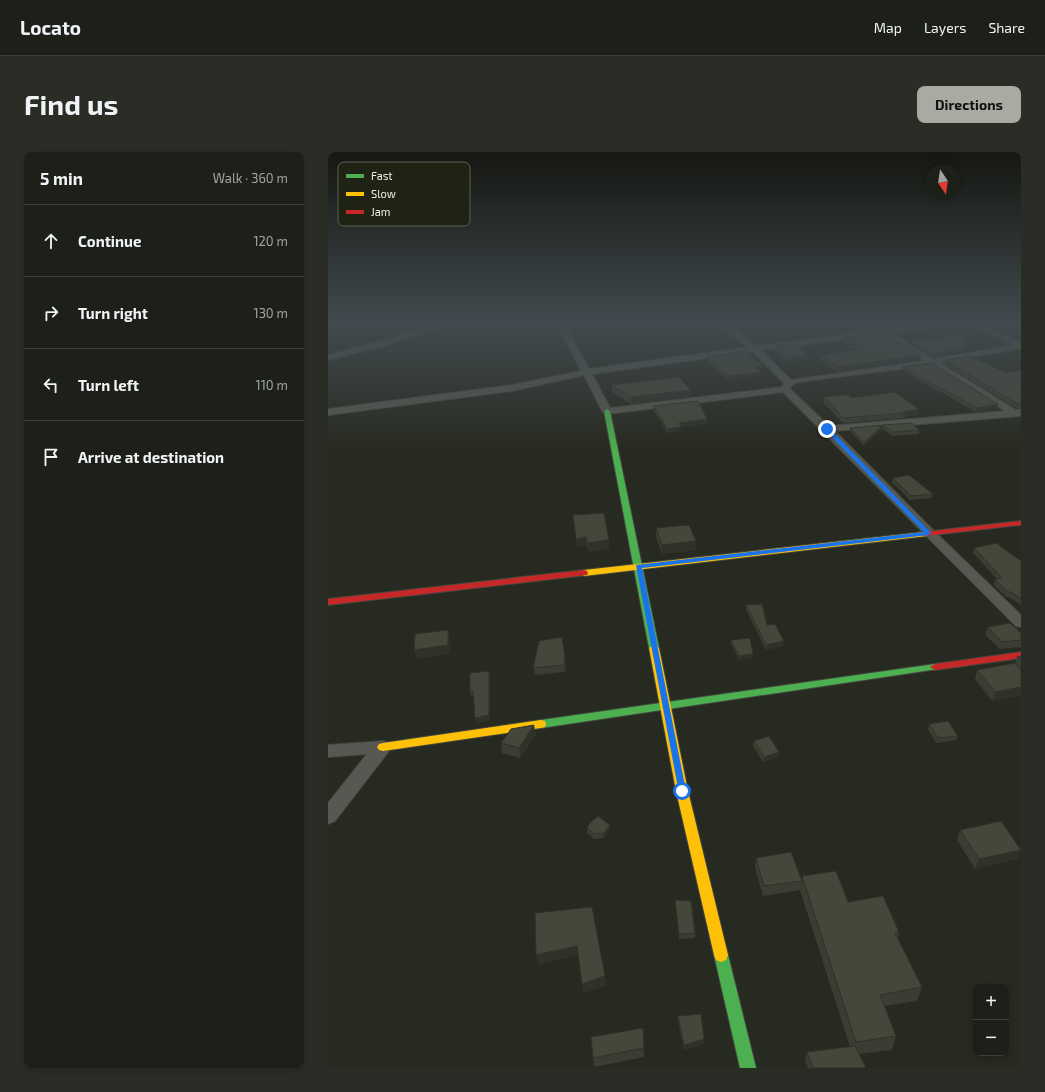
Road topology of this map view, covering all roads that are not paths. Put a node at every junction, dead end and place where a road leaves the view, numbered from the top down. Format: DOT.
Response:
graph roads {
  1 [pos="583,367"];
  2 [pos="625,367"];
  3 [pos="770,367"];
  4 [pos="897,367"];
  5 [pos="940,367"];
  6 [pos="586,372"];
  7 [pos="787,386"];
  8 [pos="607,411"];
  9 [pos="328,412"];
  10 [pos="1019,414"];
  11 [pos="827,429"];
  12 [pos="1021,523"];
  13 [pos="929,533"];
  14 [pos="638,566"];
  15 [pos="328,602"];
  16 [pos="1021,622"];
  17 [pos="1021,655"];
  18 [pos="667,707"];
  19 [pos="383,747"];
  20 [pos="328,751"];
  21 [pos="328,816"];
  22 [pos="748,1068"];
  1 -- 6 [label="street"];
  2 -- 6 [label="street"];
  3 -- 7 [label="street"];
  4 -- 7 [label="street"];
  5 -- 10 [label="street"];
  6 -- 8 [label="street"];
  6 -- 9 [label="street"];
  7 -- 8 [label="street"];
  7 -- 11 [label="street"];
  8 -- 14 [label="street"];
  10 -- 11 [label="street"];
  11 -- 13 [label="street"];
  12 -- 13 [label="street"];
  13 -- 14 [label="street"];
  13 -- 16 [label="street"];
  14 -- 15 [label="street"];
  14 -- 18 [label="street"];
  17 -- 18 [label="street"];
  18 -- 19 [label="street"];
  18 -- 22 [label="street"];
  19 -- 20 [label="street"];
  19 -- 21 [label="street"];
}
